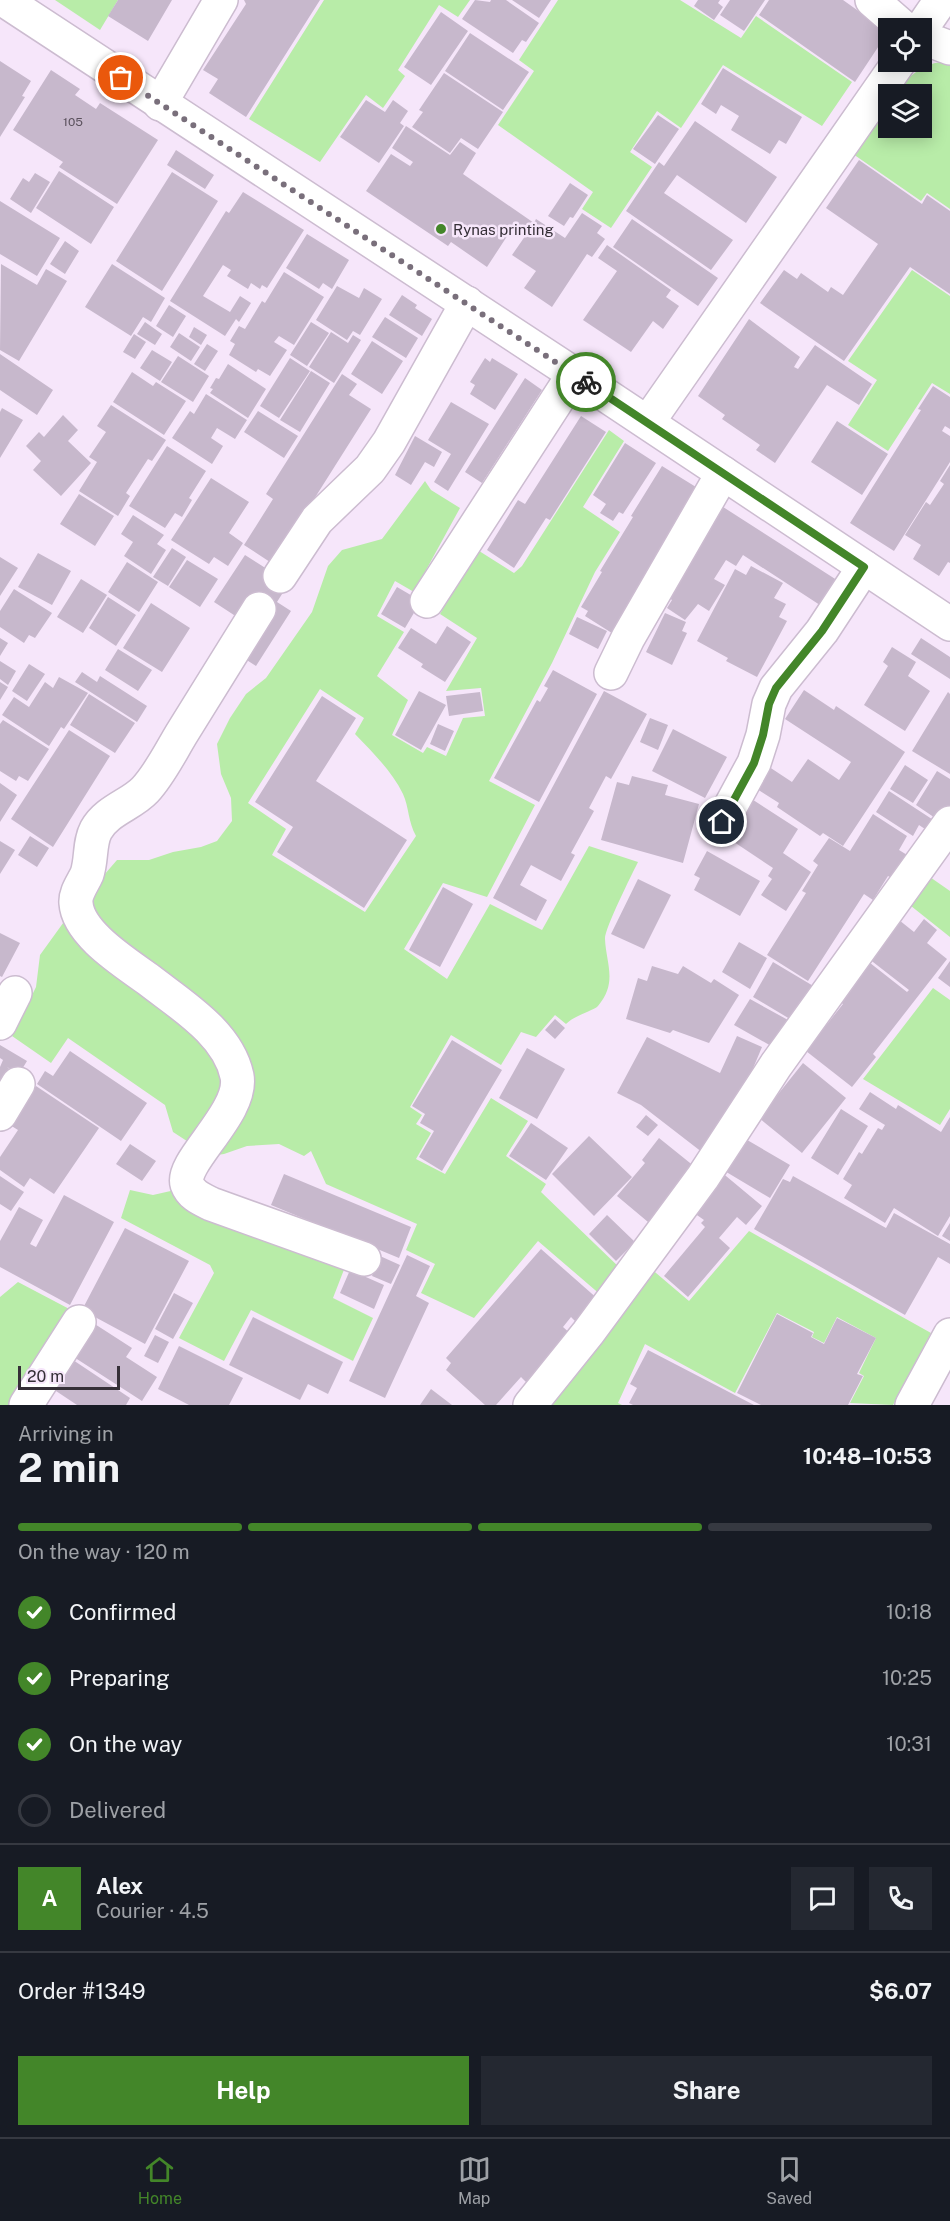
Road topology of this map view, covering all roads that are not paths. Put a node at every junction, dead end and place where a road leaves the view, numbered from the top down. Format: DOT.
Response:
graph roads {
  1 [pos="4,0"];
  2 [pos="221,0"];
  3 [pos="872,0"];
  4 [pos="941,0"];
  5 [pos="893,18"];
  6 [pos="929,18"];
  7 [pos="932,42"];
  8 [pos="950,48"];
  9 [pos="892,72"];
  10 [pos="160,104"];
  11 [pos="467,303"];
  12 [pos="574,374"];
  13 [pos="648,422"];
  14 [pos="723,473"];
  15 [pos="864,567"];
  16 [pos="280,576"];
  17 [pos="427,601"];
  18 [pos="259,609"];
  19 [pos="950,624"];
  20 [pos="611,673"];
  21 [pos="722,822"];
  22 [pos="950,823"];
  23 [pos="15,993"];
  24 [pos="0,1023"];
  25 [pos="18,1084"];
  26 [pos="0,1114"];
  27 [pos="364,1259"];
  28 [pos="79,1322"];
  29 [pos="950,1335"];
  30 [pos="26,1405"];
  31 [pos="530,1405"];
  32 [pos="912,1405"];
  1 -- 10 [label="street"];
  2 -- 10 [label="street"];
  3 -- 5 [label="street"];
  4 -- 6 [label="street"];
  7 -- 8 [label="street"];
  9 -- 13 [label="street"];
  10 -- 11 [label="street"];
  11 -- 12 [label="street"];
  11 -- 16 [label="street"];
  12 -- 13 [label="street"];
  12 -- 17 [label="street"];
  13 -- 14 [label="street"];
  14 -- 15 [label="street"];
  14 -- 20 [label="street"];
  15 -- 19 [label="street"];
  15 -- 21 [label="street"];
  18 -- 27 [label="street"];
  22 -- 31 [label="street"];
  23 -- 24 [label="street"];
  25 -- 26 [label="street"];
  28 -- 30 [label="street"];
  29 -- 32 [label="street"];
}
